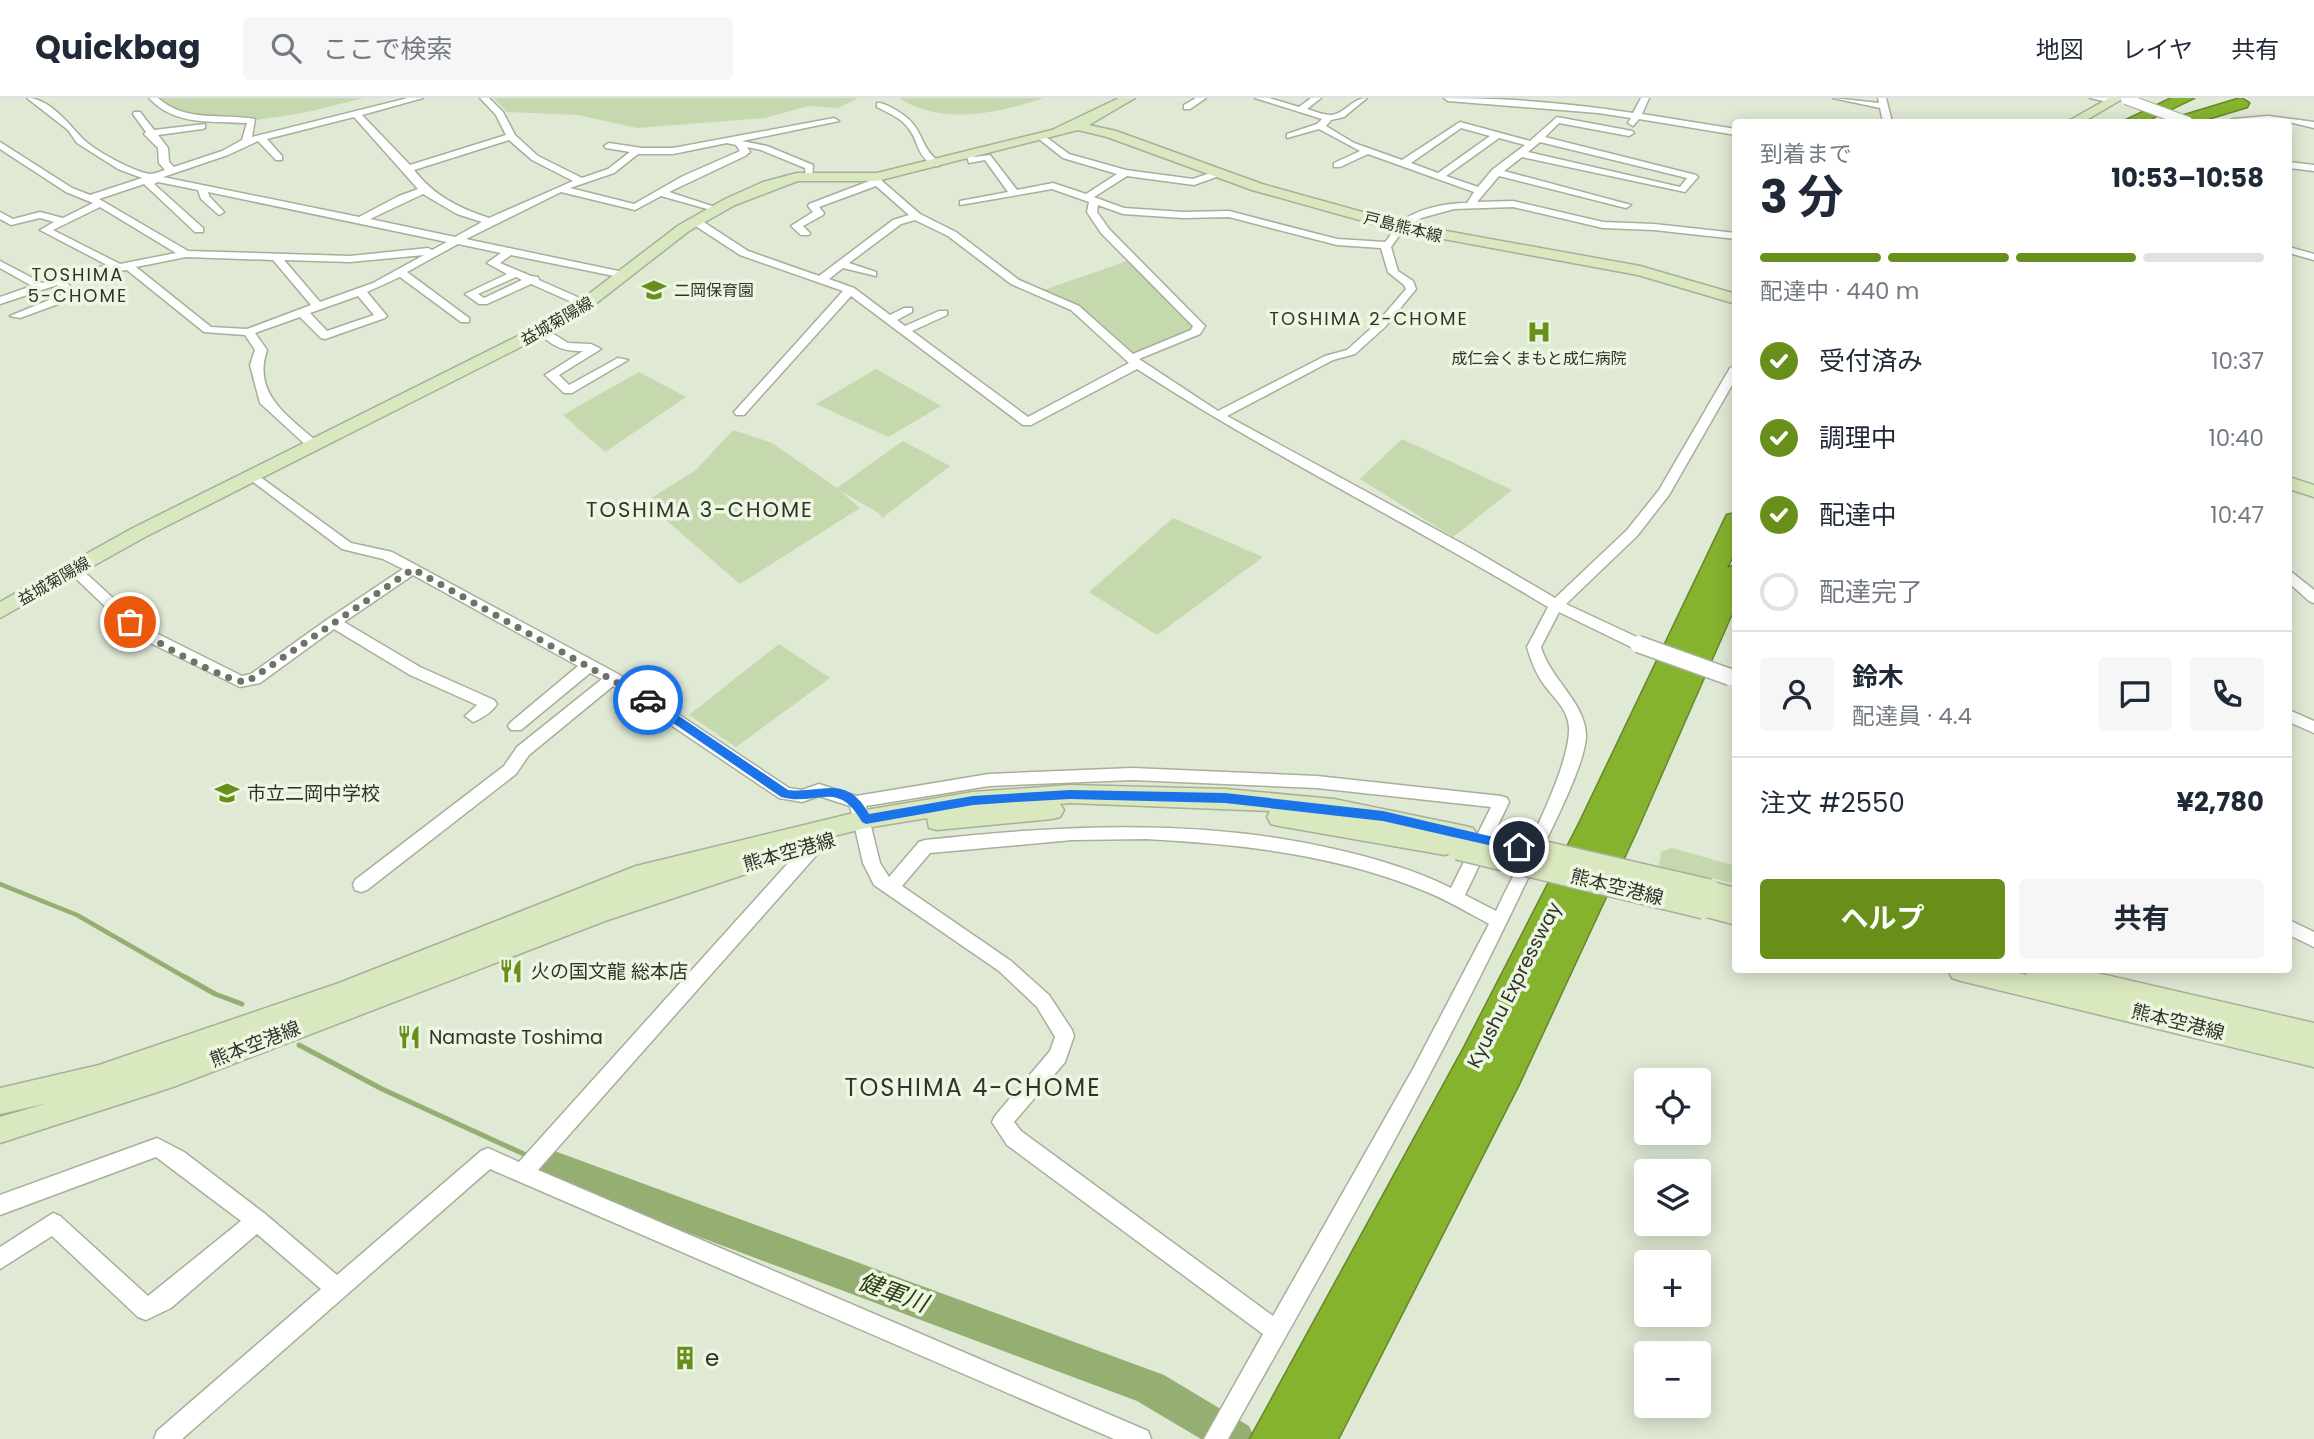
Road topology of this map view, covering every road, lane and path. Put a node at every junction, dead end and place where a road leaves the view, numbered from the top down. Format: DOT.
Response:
graph roads {
  1 [pos="31,98"];
  2 [pos="153,98"];
  3 [pos="419,98"];
  4 [pos="484,98"];
  5 [pos="1129,98"];
  6 [pos="1202,98"];
  7 [pos="1259,98"];
  8 [pos="1317,98"];
  9 [pos="1363,98"];
  10 [pos="1448,98"];
  11 [pos="1563,98"];
  12 [pos="1645,98"];
  13 [pos="1837,98"];
  14 [pos="2094,98"];
  15 [pos="2161,98"];
  16 [pos="2186,98"];
  17 [pos="2214,98"];
  18 [pos="1466,99"];
  19 [pos="2120,99"];
  20 [pos="1883,102"];
  21 [pos="2241,103"];
  22 [pos="880,105"];
  23 [pos="1546,105"];
  24 [pos="1187,107"];
  25 [pos="1299,111"];
  26 [pos="137,114"];
  27 [pos="356,114"];
  28 [pos="1636,116"];
  29 [pos="1328,118"];
  30 [pos="228,119"];
  31 [pos="2080,119"];
  32 [pos="2120,119"];
  33 [pos="2138,119"];
  34 [pos="2168,119"];
  35 [pos="2179,119"];
  36 [pos="2190,119"];
  37 [pos="834,121"];
  38 [pos="2292,122"];
  39 [pos="2314,125"];
  40 [pos="1077,126"];
  41 [pos="1320,126"];
  42 [pos="1732,131"];
  43 [pos="149,134"];
  44 [pos="1497,135"];
  45 [pos="511,136"];
  46 [pos="1290,136"];
  47 [pos="260,137"];
  48 [pos="1042,137"];
  49 [pos="727,140"];
  50 [pos="246,141"];
  51 [pos="1537,142"];
  52 [pos="0,145"];
  53 [pos="741,145"];
  54 [pos="609,146"];
  55 [pos="639,150"];
  56 [pos="1368,151"];
  57 [pos="1519,153"];
  58 [pos="968,156"];
  59 [pos="279,159"];
  60 [pos="1631,159"];
  61 [pos="936,164"];
  62 [pos="1403,164"];
  63 [pos="2292,164"];
  64 [pos="1337,165"];
  65 [pos="2314,168"];
  66 [pos="408,169"];
  67 [pos="171,170"];
  68 [pos="1495,172"];
  69 [pos="1125,173"];
  70 [pos="1216,174"];
  71 [pos="809,176"];
  72 [pos="1620,176"];
  73 [pos="153,177"];
  74 [pos="1438,177"];
  75 [pos="877,180"];
  76 [pos="581,181"];
  77 [pos="1450,181"];
  78 [pos="203,188"];
  79 [pos="559,189"];
  80 [pos="424,190"];
  81 [pos="1478,190"];
  82 [pos="1436,191"];
  83 [pos="659,192"];
  84 [pos="1014,192"];
  85 [pos="1090,199"];
  86 [pos="95,200"];
  87 [pos="964,203"];
  88 [pos="1626,205"];
  89 [pos="1469,207"];
  90 [pos="714,210"];
  91 [pos="219,212"];
  92 [pos="0,215"];
  93 [pos="916,216"];
  94 [pos="62,221"];
  95 [pos="360,221"];
  96 [pos="695,221"];
  97 [pos="490,222"];
  98 [pos="1400,227"];
  99 [pos="199,230"];
  100 [pos="804,233"];
  101 [pos="1732,236"];
  102 [pos="454,241"];
  103 [pos="1387,245"];
  104 [pos="438,249"];
  105 [pos="2292,251"];
  106 [pos="507,253"];
  107 [pos="186,254"];
  108 [pos="2314,257"];
  109 [pos="276,258"];
  110 [pos="354,259"];
  111 [pos="0,264"];
  112 [pos="841,264"];
  113 [pos="119,267"];
  114 [pos="363,267"];
  115 [pos="400,272"];
  116 [pos="517,273"];
  117 [pos="872,274"];
  118 [pos="624,275"];
  119 [pos="534,279"];
  120 [pos="822,279"];
  121 [pos="59,281"];
  122 [pos="42,287"];
  123 [pos="850,290"];
  124 [pos="361,292"];
  125 [pos="1732,298"];
  126 [pos="0,301"];
  127 [pos="587,305"];
  128 [pos="318,307"];
  129 [pos="908,310"];
  130 [pos="303,313"];
  131 [pos="943,313"];
  132 [pos="16,316"];
  133 [pos="891,319"];
  134 [pos="465,320"];
  135 [pos="906,330"];
  136 [pos="544,331"];
  137 [pos="248,332"];
  138 [pos="622,360"];
  139 [pos="1133,361"];
  140 [pos="1732,376"];
  141 [pos="740,412"];
  142 [pos="1219,416"];
  143 [pos="312,444"];
  144 [pos="253,475"];
  145 [pos="2292,484"];
  146 [pos="2314,491"];
  147 [pos="1732,531"];
  148 [pos="413,569"];
  149 [pos="74,570"];
  150 [pos="2292,580"];
  151 [pos="1732,583"];
  152 [pos="2314,598"];
  153 [pos="1556,605"];
  154 [pos="0,611"];
  155 [pos="333,622"];
  156 [pos="589,666"];
  157 [pos="613,678"];
  158 [pos="1732,678"];
  159 [pos="473,716"];
  160 [pos="2292,717"];
  161 [pos="516,726"];
  162 [pos="2314,727"];
  163 [pos="863,817"];
  164 [pos="825,835"];
  165 [pos="361,885"];
  166 [pos="892,886"];
  167 [pos="1456,895"];
  168 [pos="1732,898"];
  169 [pos="1706,899"];
  170 [pos="1732,913"];
  171 [pos="1500,921"];
  172 [pos="2292,929"];
  173 [pos="2314,940"];
  174 [pos="1973,973"];
  175 [pos="2051,973"];
  176 [pos="2314,1035"];
  177 [pos="2314,1055"];
  178 [pos="3,1101"];
  179 [pos="0,1130"];
  180 [pos="523,1172"];
  181 [pos="0,1205"];
  182 [pos="257,1220"];
  183 [pos="0,1259"];
  184 [pos="337,1289"];
  185 [pos="1276,1331"];
  186 [pos="1287,1435"];
  187 [pos="165,1439"];
  188 [pos="1140,1439"];
  189 [pos="1215,1439"];
  1 -- 73 [label="street"];
  2 -- 30 [label="street"];
  3 -- 27 [label="street"];
  4 -- 45 [label="street"];
  5 -- 40 [label="main road, 益城菊陽線"];
  6 -- 24 [label="street"];
  7 -- 25 [label="street"];
  8 -- 25 [label="street"];
  9 -- 29 [label="street"];
  10 -- 18 [label="street"];
  11 -- 23 [label="street"];
  12 -- 28 [label="street"];
  13 -- 20 [label="street"];
  14 -- 19 [label="street"];
  15 -- 32 [label="highway"];
  16 -- 33 [label="highway"];
  17 -- 34 [label="highway"];
  18 -- 23 [label="street"];
  19 -- 31 [label="main road"];
  19 -- 35 [label="street, bridge"];
  21 -- 36 [label="highway"];
  22 -- 61 [label="street"];
  23 -- 28 [label="street"];
  25 -- 29 [label="street"];
  26 -- 43 [label="street"];
  27 -- 47 [label="street"];
  27 -- 66 [label="street"];
  28 -- 42 [label="street"];
  28 -- 51 [label="street"];
  29 -- 41 [label="street"];
  30 -- 43 [label="street"];
  30 -- 50 [label="street"];
  37 -- 49 [label="street"];
  38 -- 39 [label="street"];
  40 -- 48 [label="main road, 益城菊陽線"];
  40 -- 70 [label="main road, 戸島熊本線"];
  41 -- 46 [label="street"];
  41 -- 56 [label="street"];
  43 -- 67 [label="street"];
  44 -- 51 [label="street"];
  44 -- 62 [label="street"];
  44 -- 74 [label="street"];
  45 -- 66 [label="street"];
  45 -- 76 [label="street"];
  47 -- 50 [label="street"];
  47 -- 59 [label="street"];
  48 -- 58 [label="main road, 益城菊陽線"];
  48 -- 69 [label="street"];
  49 -- 53 [label="street"];
  49 -- 55 [label="street"];
  50 -- 67 [label="street"];
  51 -- 57 [label="street"];
  51 -- 60 [label="street"];
  52 -- 86 [label="street"];
  53 -- 71 [label="street"];
  53 -- 83 [label="street"];
  54 -- 55 [label="street"];
  55 -- 76 [label="street"];
  56 -- 62 [label="street"];
  56 -- 64 [label="street"];
  57 -- 68 [label="street"];
  57 -- 72 [label="street"];
  58 -- 61 [label="main road, 益城菊陽線"];
  58 -- 84 [label="street"];
  60 -- 72 [label="street"];
  60 -- 72 [label="street"];
  61 -- 75 [label="main road, 益城菊陽線"];
  62 -- 74 [label="street"];
  63 -- 65 [label="street"];
  66 -- 80 [label="street"];
  67 -- 73 [label="street"];
  68 -- 81 [label="street"];
  68 -- 88 [label="street"];
  69 -- 70 [label="street"];
  69 -- 85 [label="street"];
  70 -- 98 [label="main road, 戸島熊本線"];
  71 -- 75 [label="main road, 益城菊陽線"];
  71 -- 90 [label="main road, 益城菊陽線"];
  73 -- 78 [label="street"];
  73 -- 86 [label="street"];
  73 -- 99 [label="street"];
  74 -- 77 [label="street"];
  75 -- 93 [label="street"];
  75 -- 100 [label="street"];
  76 -- 79 [label="street"];
  77 -- 81 [label="street"];
  77 -- 82 [label="street"];
  78 -- 91 [label="street"];
  78 -- 95 [label="street"];
  79 -- 83 [label="street"];
  79 -- 97 [label="street"];
  80 -- 95 [label="street"];
  80 -- 97 [label="street"];
  81 -- 89 [label="street"];
  83 -- 90 [label="street"];
  84 -- 85 [label="street"];
  84 -- 87 [label="street"];
  85 -- 103 [label="street"];
  85 -- 139 [label="street"];
  86 -- 94 [label="street"];
  86 -- 107 [label="street"];
  89 -- 98 [label="street"];
  89 -- 101 [label="street"];
  90 -- 96 [label="main road, 益城菊陽線"];
  92 -- 94 [label="street"];
  93 -- 112 [label="street"];
  93 -- 139 [label="street"];
  94 -- 113 [label="street"];
  95 -- 102 [label="street"];
  96 -- 118 [label="main road, 益城菊陽線"];
  96 -- 120 [label="street"];
  97 -- 102 [label="street"];
  98 -- 103 [label="street"];
  98 -- 125 [label="main road, 戸島熊本線"];
  102 -- 104 [label="street"];
  102 -- 106 [label="street"];
  103 -- 142 [label="street"];
  104 -- 110 [label="street"];
  104 -- 115 [label="street"];
  105 -- 108 [label="street"];
  106 -- 116 [label="street"];
  106 -- 118 [label="street"];
  107 -- 109 [label="street"];
  107 -- 113 [label="street"];
  109 -- 110 [label="street"];
  109 -- 128 [label="street"];
  110 -- 114 [label="street"];
  111 -- 122 [label="street"];
  112 -- 117 [label="street"];
  112 -- 120 [label="street"];
  113 -- 121 [label="street"];
  113 -- 137 [label="street"];
  115 -- 124 [label="street"];
  115 -- 134 [label="street"];
  116 -- 119 [label="street"];
  116 -- 119 [label="street"];
  118 -- 127 [label="main road, 益城菊陽線"];
  119 -- 127 [label="street"];
  120 -- 123 [label="street"];
  121 -- 122 [label="street"];
  121 -- 132 [label="street"];
  122 -- 126 [label="street"];
  123 -- 133 [label="street"];
  123 -- 141 [label="street"];
  124 -- 128 [label="street"];
  124 -- 130 [label="street"];
  127 -- 136 [label="main road, 益城菊陽線"];
  128 -- 130 [label="street"];
  129 -- 133 [label="street"];
  130 -- 137 [label="street"];
  131 -- 135 [label="street"];
  133 -- 135 [label="street"];
  135 -- 139 [label="street"];
  136 -- 138 [label="street"];
  136 -- 143 [label="main road, 益城菊陽線"];
  137 -- 143 [label="street"];
  139 -- 142 [label="street"];
  140 -- 153 [label="street"];
  142 -- 153 [label="street"];
  143 -- 144 [label="main road, 益城菊陽線"];
  144 -- 148 [label="street"];
  144 -- 149 [label="main road, 益城菊陽線"];
  145 -- 146 [label="main road"];
  147 -- 186 [label="highway, Kyushu Expressway"];
  148 -- 155 [label="street"];
  148 -- 156 [label="street"];
  149 -- 154 [label="main road, 益城菊陽線"];
  149 -- 155 [label="street"];
  150 -- 152 [label="street"];
  151 -- 186 [label="highway, Kyushu Expressway"];
  153 -- 158 [label="street, bridge"];
  153 -- 171 [label="street"];
  155 -- 159 [label="street"];
  156 -- 157 [label="street"];
  156 -- 161 [label="street"];
  157 -- 163 [label="street"];
  157 -- 165 [label="street"];
  160 -- 162 [label="street"];
  163 -- 164 [label="main road, 熊本空港線"];
  163 -- 166 [label="street"];
  163 -- 167 [label="street"];
  163 -- 169 [label="main road, 熊本空港線, bridge"];
  164 -- 178 [label="main road, 熊本空港線"];
  164 -- 179 [label="main road, 熊本空港線"];
  164 -- 180 [label="street"];
  166 -- 167 [label="street"];
  166 -- 185 [label="street"];
  167 -- 171 [label="street"];
  168 -- 169 [label="main road, 熊本空港線"];
  169 -- 170 [label="main road, 熊本空港線"];
  171 -- 185 [label="street"];
  172 -- 173 [label="street"];
  174 -- 177 [label="main road, 熊本空港線"];
  175 -- 176 [label="main road, 熊本空港線"];
  180 -- 184 [label="street"];
  180 -- 188 [label="street"];
  181 -- 182 [label="street"];
  182 -- 183 [label="street"];
  182 -- 184 [label="street"];
  184 -- 187 [label="street"];
  185 -- 189 [label="street"];
}
